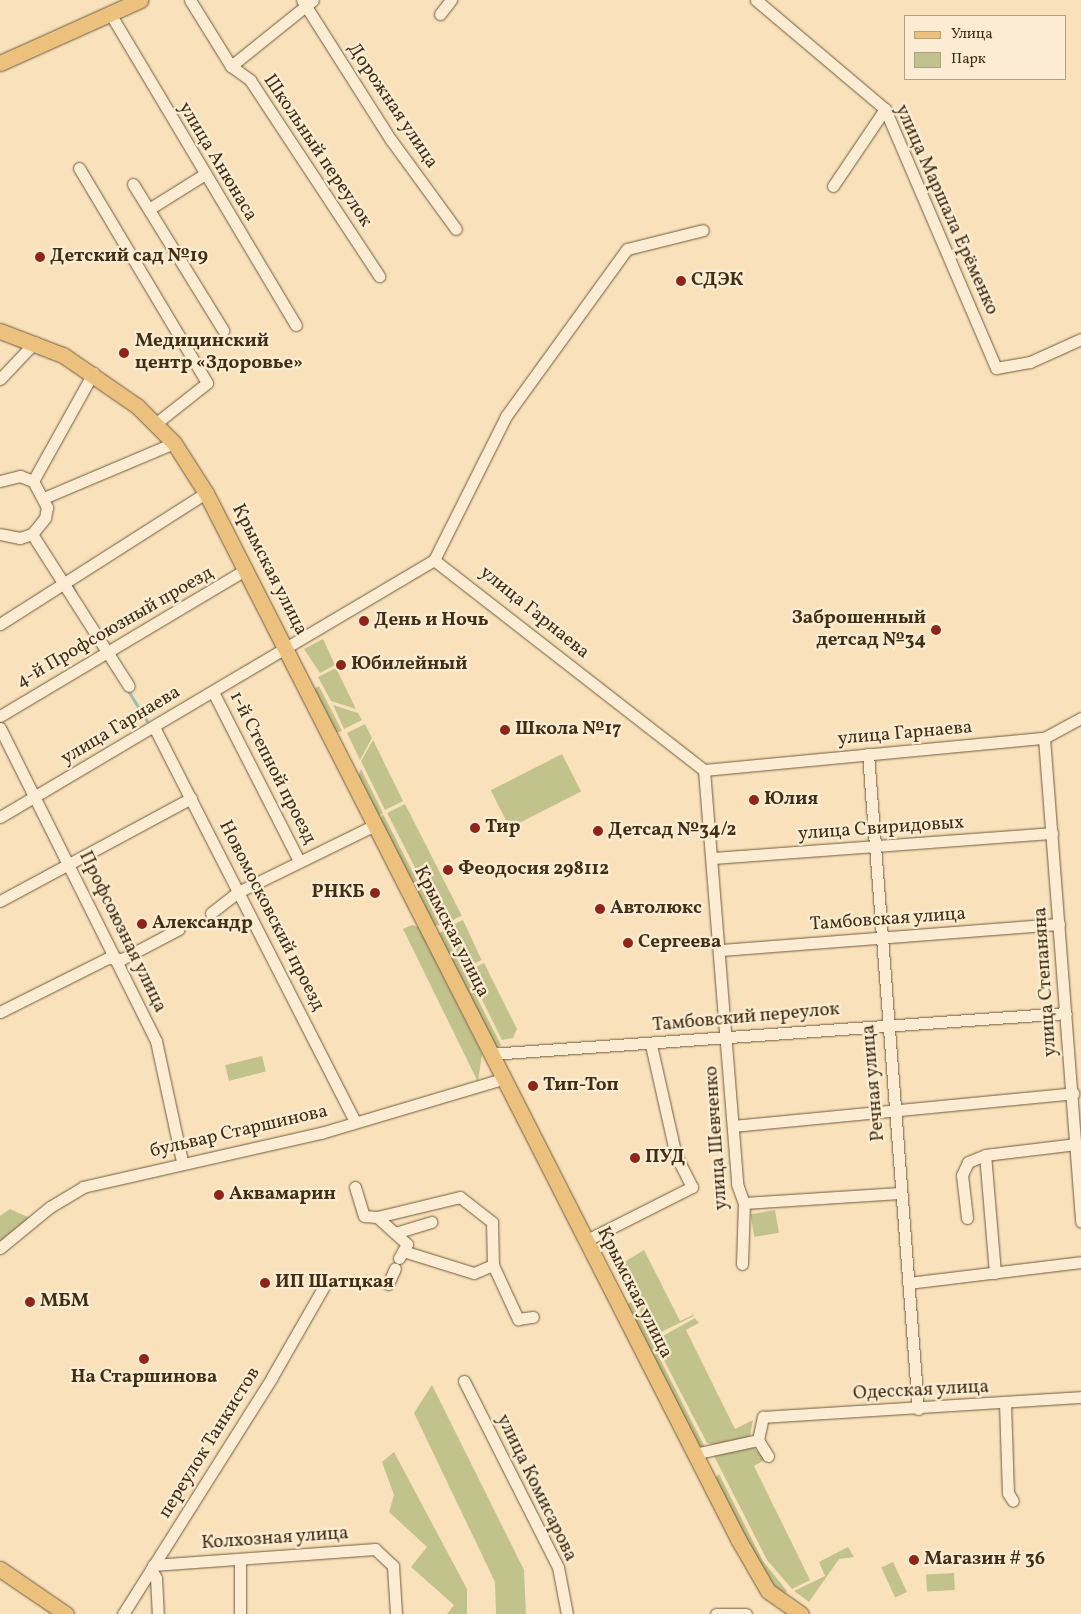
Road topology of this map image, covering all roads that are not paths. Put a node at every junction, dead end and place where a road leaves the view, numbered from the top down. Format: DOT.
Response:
graph roads {
  1 [pos="140,0"];
  2 [pos="190,0"];
  3 [pos="450,0"];
  4 [pos="756,0"];
  5 [pos="307,2"];
  6 [pos="440,14"];
  7 [pos="111,15"];
  8 [pos="0,63"];
  9 [pos="231,66"];
  10 [pos="885,109"];
  11 [pos="79,168"];
  12 [pos="205,174"];
  13 [pos="133,184"];
  14 [pos="833,186"];
  15 [pos="149,209"];
  16 [pos="456,229"];
  17 [pos="703,230"];
  18 [pos="379,276"];
  19 [pos="296,325"];
  20 [pos="223,330"];
  21 [pos="0,331"];
  22 [pos="1081,339"];
  23 [pos="35,342"];
  24 [pos="93,373"];
  25 [pos="0,379"];
  26 [pos="155,424"];
  27 [pos="174,443"];
  28 [pos="0,481"];
  29 [pos="33,481"];
  30 [pos="206,493"];
  31 [pos="46,497"];
  32 [pos="0,534"];
  33 [pos="32,534"];
  34 [pos="434,560"];
  35 [pos="247,569"];
  36 [pos="66,584"];
  37 [pos="0,624"];
  38 [pos="287,648"];
  39 [pos="110,653"];
  40 [pos="129,686"];
  41 [pos="213,692"];
  42 [pos="0,716"];
  43 [pos="1081,718"];
  44 [pos="154,727"];
  45 [pos="0,728"];
  46 [pos="1044,738"];
  47 [pos="868,754"];
  48 [pos="704,770"];
  49 [pos="36,796"];
  50 [pos="191,798"];
  51 [pos="0,816"];
  52 [pos="375,825"];
  53 [pos="1052,833"];
  54 [pos="873,847"];
  55 [pos="712,858"];
  56 [pos="299,861"];
  57 [pos="69,862"];
  58 [pos="238,892"];
  59 [pos="0,901"];
  60 [pos="211,912"];
  61 [pos="1059,924"];
  62 [pos="179,929"];
  63 [pos="880,939"];
  64 [pos="720,950"];
  65 [pos="114,959"];
  66 [pos="0,1012"];
  67 [pos="1066,1012"];
  68 [pos="887,1023"];
  69 [pos="727,1035"];
  70 [pos="651,1045"];
  71 [pos="490,1054"];
  72 [pos="502,1079"];
  73 [pos="1077,1091"];
  74 [pos="894,1112"];
  75 [pos="1078,1117"];
  76 [pos="355,1122"];
  77 [pos="733,1126"];
  78 [pos="1076,1144"];
  79 [pos="984,1155"];
  80 [pos="182,1161"];
  81 [pos="355,1187"];
  82 [pos="900,1193"];
  83 [pos="744,1204"];
  84 [pos="377,1217"];
  85 [pos="967,1218"];
  86 [pos="431,1222"];
  87 [pos="1081,1222"];
  88 [pos="395,1233"];
  89 [pos="585,1241"];
  90 [pos="0,1248"];
  91 [pos="399,1259"];
  92 [pos="1081,1262"];
  93 [pos="742,1264"];
  94 [pos="493,1265"];
  95 [pos="996,1272"];
  96 [pos="388,1284"];
  97 [pos="908,1284"];
  98 [pos="323,1288"];
  99 [pos="533,1318"];
  100 [pos="464,1381"];
  101 [pos="1081,1397"];
  102 [pos="1005,1403"];
  103 [pos="918,1409"];
  104 [pos="758,1440"];
  105 [pos="694,1454"];
  106 [pos="768,1456"];
  107 [pos="1013,1501"];
  108 [pos="240,1559"];
  109 [pos="152,1567"];
  110 [pos="0,1569"];
  111 [pos="746,1613"];
  112 [pos="66,1614"];
  113 [pos="123,1614"];
  114 [pos="158,1614"];
  115 [pos="240,1614"];
  116 [pos="396,1614"];
  117 [pos="567,1614"];
  118 [pos="716,1614"];
  119 [pos="800,1614"];
  1 -- 7 [label="main road"];
  2 -- 9 [label="street, Школьный переулок"];
  3 -- 6 [label="street"];
  4 -- 10 [label="street, улица Маршала Ерёменко"];
  5 -- 9 [label="street"];
  5 -- 16 [label="street, Дорожная улица"];
  7 -- 8 [label="main road"];
  7 -- 12 [label="street, улица Анюнаса"];
  9 -- 18 [label="street, Школьный переулок"];
  10 -- 14 [label="street"];
  10 -- 22 [label="street, улица Маршала Ерёменко"];
  11 -- 26 [label="street"];
  12 -- 15 [label="street"];
  12 -- 19 [label="street, улица Анюнаса"];
  13 -- 15 [label="street"];
  15 -- 20 [label="street"];
  17 -- 34 [label="street"];
  21 -- 23 [label="main road, Крымская улица"];
  23 -- 24 [label="main road, Крымская улица"];
  23 -- 25 [label="street"];
  24 -- 26 [label="main road, Крымская улица"];
  24 -- 29 [label="street"];
  26 -- 27 [label="main road, Крымская улица"];
  27 -- 30 [label="main road, Крымская улица"];
  27 -- 31 [label="street"];
  28 -- 29 [label="street"];
  29 -- 31 [label="street"];
  30 -- 35 [label="main road, Крымская улица"];
  30 -- 36 [label="street"];
  31 -- 33 [label="street"];
  32 -- 33 [label="street"];
  33 -- 36 [label="street"];
  34 -- 38 [label="street, улица Гарнаева"];
  34 -- 48 [label="street, улица Гарнаева"];
  35 -- 38 [label="main road, Крымская улица"];
  35 -- 39 [label="street, 4-й Профсоюзный проезд"];
  36 -- 37 [label="street"];
  36 -- 39 [label="street"];
  38 -- 41 [label="street, улица Гарнаева"];
  38 -- 52 [label="main road, Крымская улица"];
  39 -- 40 [label="street"];
  39 -- 42 [label="street, 4-й Профсоюзный проезд"];
  41 -- 44 [label="street, улица Гарнаева"];
  41 -- 56 [label="street, 1-й Степной проезд"];
  43 -- 46 [label="street, улица Гарнаева"];
  44 -- 49 [label="street, улица Гарнаева"];
  44 -- 50 [label="street, Новомосковский проезд"];
  45 -- 49 [label="street, Профсоюзная улица"];
  46 -- 47 [label="street, улица Гарнаева"];
  46 -- 53 [label="street, улица Степаняна"];
  47 -- 48 [label="street, улица Гарнаева"];
  47 -- 54 [label="street, Речная улица"];
  48 -- 55 [label="street, улица Шевченко"];
  49 -- 51 [label="street, улица Гарнаева"];
  49 -- 57 [label="street, Профсоюзная улица"];
  50 -- 57 [label="street"];
  50 -- 58 [label="street, Новомосковский проезд"];
  52 -- 56 [label="street"];
  52 -- 71 [label="main road, Крымская улица"];
  53 -- 54 [label="street, улица Свиридовых"];
  53 -- 61 [label="street, улица Степаняна"];
  54 -- 55 [label="street, улица Свиридовых"];
  54 -- 63 [label="street, Речная улица"];
  55 -- 64 [label="street, улица Шевченко"];
  56 -- 58 [label="street"];
  57 -- 59 [label="street"];
  57 -- 65 [label="street, Профсоюзная улица"];
  58 -- 60 [label="street"];
  58 -- 76 [label="street, Новомосковский проезд"];
  61 -- 63 [label="street, Тамбовская улица"];
  61 -- 67 [label="street, улица Степаняна"];
  62 -- 65 [label="street"];
  63 -- 64 [label="street, Тамбовская улица"];
  63 -- 68 [label="street, Речная улица"];
  64 -- 69 [label="street, улица Шевченко"];
  65 -- 66 [label="street"];
  65 -- 80 [label="street, Профсоюзная улица"];
  67 -- 68 [label="street, Тамбовский переулок"];
  67 -- 73 [label="street, улица Степаняна"];
  68 -- 69 [label="street, Тамбовский переулок"];
  68 -- 74 [label="street, Речная улица"];
  69 -- 70 [label="street, Тамбовский переулок"];
  69 -- 77 [label="street, улица Шевченко"];
  70 -- 71 [label="street, Тамбовский переулок"];
  70 -- 89 [label="street"];
  71 -- 72 [label="main road, Крымская улица"];
  72 -- 76 [label="street, бульвар Старшинова"];
  72 -- 89 [label="main road, Крымская улица"];
  73 -- 74 [label="street"];
  73 -- 75 [label="street, улица Степаняна"];
  74 -- 77 [label="street"];
  74 -- 82 [label="street, Речная улица"];
  75 -- 78 [label="street, улица Степаняна"];
  76 -- 80 [label="street, бульвар Старшинова"];
  77 -- 83 [label="street, улица Шевченко"];
  78 -- 79 [label="street"];
  78 -- 87 [label="street, улица Степаняна"];
  79 -- 85 [label="street"];
  79 -- 95 [label="street"];
  80 -- 90 [label="street, бульвар Старшинова"];
  81 -- 84 [label="street"];
  82 -- 83 [label="street"];
  82 -- 97 [label="street, Речная улица"];
  83 -- 93 [label="street, улица Шевченко"];
  84 -- 88 [label="street"];
  84 -- 94 [label="street"];
  86 -- 88 [label="street"];
  88 -- 91 [label="street"];
  89 -- 105 [label="main road, Крымская улица"];
  91 -- 94 [label="street"];
  91 -- 96 [label="street"];
  92 -- 95 [label="street"];
  94 -- 99 [label="street"];
  95 -- 97 [label="street"];
  97 -- 103 [label="street, Речная улица"];
  98 -- 109 [label="street, переулок Танкистов"];
  100 -- 117 [label="street, улица Комисарова"];
  101 -- 102 [label="street, Одесская улица"];
  102 -- 103 [label="street, Одесская улица"];
  102 -- 107 [label="street"];
  103 -- 104 [label="street, Одесская улица"];
  104 -- 105 [label="street"];
  104 -- 106 [label="street"];
  105 -- 119 [label="main road, Крымская улица"];
  108 -- 109 [label="street, Колхозная улица"];
  108 -- 115 [label="street"];
  108 -- 116 [label="street, Колхозная улица"];
  109 -- 113 [label="street, переулок Танкистов"];
  109 -- 114 [label="street"];
  110 -- 112 [label="main road"];
  111 -- 118 [label="street"];
}
